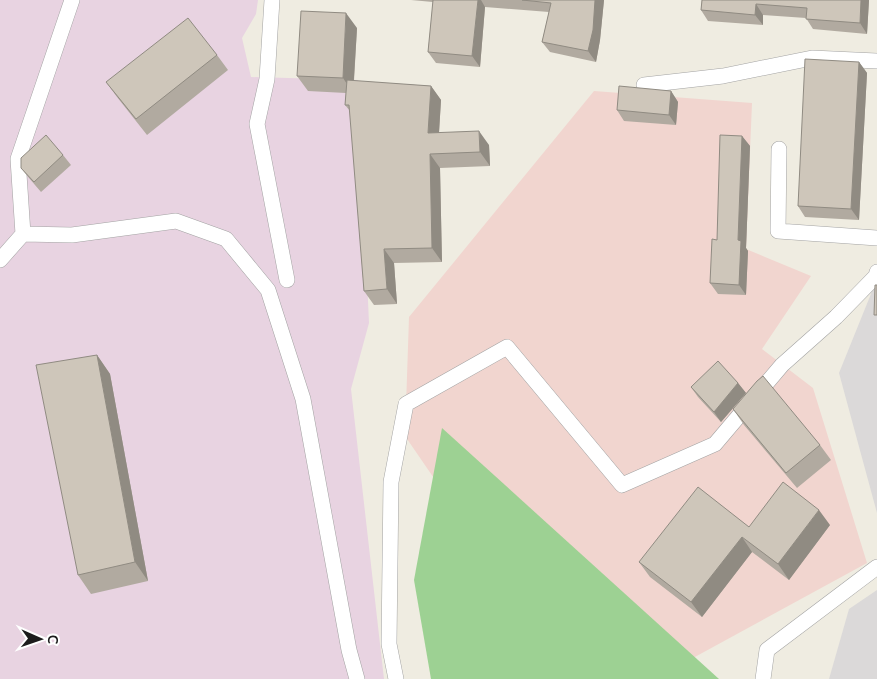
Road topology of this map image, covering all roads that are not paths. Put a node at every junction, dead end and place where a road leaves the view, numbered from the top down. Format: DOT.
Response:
graph roads {
  1 [pos="72,0"];
  2 [pos="272,0"];
  3 [pos="877,61"];
  4 [pos="644,85"];
  5 [pos="780,149"];
  6 [pos="22,234"];
  7 [pos="877,238"];
  8 [pos="0,260"];
  9 [pos="877,272"];
  10 [pos="287,280"];
  11 [pos="877,568"];
  12 [pos="357,679"];
  13 [pos="396,679"];
  14 [pos="763,679"];
  1 -- 6 [label="lane"];
  2 -- 10 [label="lane"];
  3 -- 4 [label="lane"];
  5 -- 7 [label="lane"];
  6 -- 8 [label="lane"];
  6 -- 12 [label="lane"];
  9 -- 13 [label="lane"];
  11 -- 14 [label="lane"];
}
